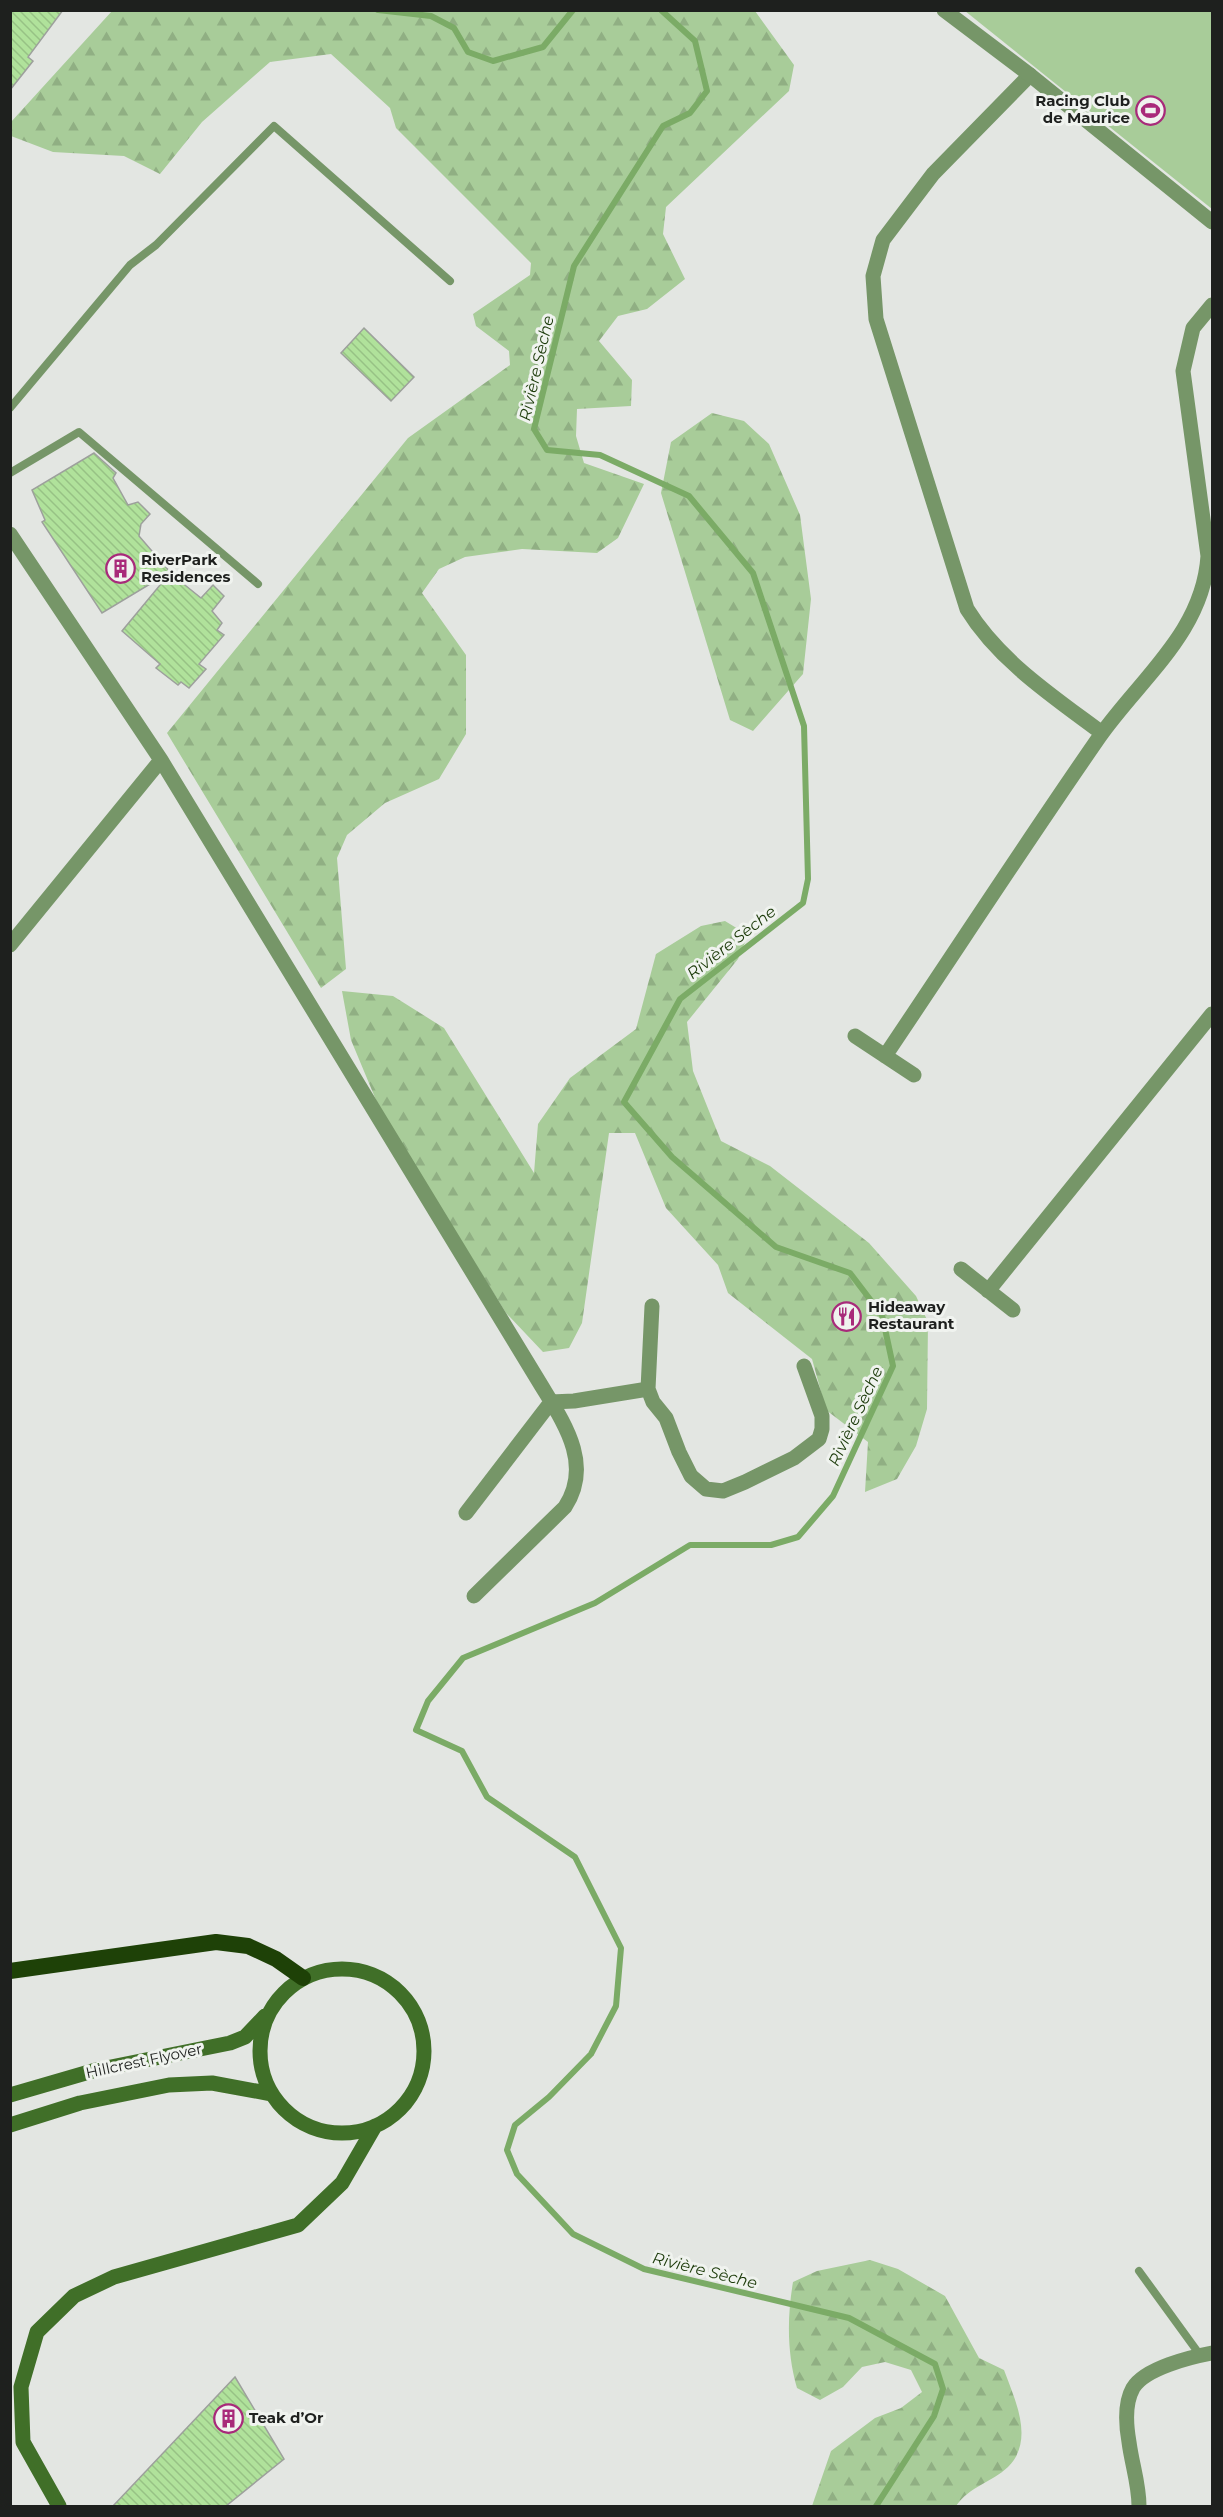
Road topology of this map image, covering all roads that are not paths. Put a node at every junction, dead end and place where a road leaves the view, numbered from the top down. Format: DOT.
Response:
graph roads {
  1 [pos="944,10"];
  2 [pos="1030,75"];
  3 [pos="1212,222"];
  4 [pos="450,281"];
  5 [pos="1212,305"];
  6 [pos="10,408"];
  7 [pos="10,473"];
  8 [pos="10,534"];
  9 [pos="258,584"];
  10 [pos="1102,733"];
  11 [pos="161,760"];
  12 [pos="10,945"];
  13 [pos="1212,1014"];
  14 [pos="855,1036"];
  15 [pos="885,1056"];
  16 [pos="914,1075"];
  17 [pos="961,1269"];
  18 [pos="988,1291"];
  19 [pos="651,1306"];
  20 [pos="1013,1310"];
  21 [pos="804,1366"];
  22 [pos="648,1389"];
  23 [pos="551,1402"];
  24 [pos="466,1513"];
  25 [pos="474,1596"];
  26 [pos="10,1971"];
  27 [pos="303,1978"];
  28 [pos="269,2012"];
  29 [pos="272,2094"];
  30 [pos="10,2095"];
  31 [pos="10,2125"];
  32 [pos="375,2126"];
  33 [pos="1138,2271"];
  34 [pos="1206,2354"];
  35 [pos="59,2506"];
  36 [pos="1139,2506"];
  1 -- 2 [label="street"];
  2 -- 3 [label="street"];
  2 -- 10 [label="street"];
  4 -- 6 [label="lane"];
  5 -- 10 [label="street"];
  7 -- 9 [label="lane"];
  8 -- 11 [label="street"];
  10 -- 15 [label="street"];
  11 -- 12 [label="street"];
  11 -- 23 [label="street"];
  13 -- 18 [label="street"];
  14 -- 15 [label="street"];
  15 -- 16 [label="street"];
  17 -- 18 [label="street"];
  18 -- 20 [label="street"];
  19 -- 22 [label="street"];
  21 -- 22 [label="street"];
  22 -- 23 [label="street"];
  23 -- 24 [label="street"];
  23 -- 25 [label="street"];
  26 -- 27 [label="highway"];
  27 -- 28 [label="main road"];
  27 -- 32 [label="main road"];
  28 -- 29 [label="main road"];
  28 -- 30 [label="main road, Hillcrest Flyover"];
  29 -- 31 [label="main road, Hillcrest Flyover"];
  29 -- 32 [label="main road"];
  32 -- 35 [label="main road"];
  33 -- 34 [label="lane"];
  34 -- 36 [label="street"];
}
